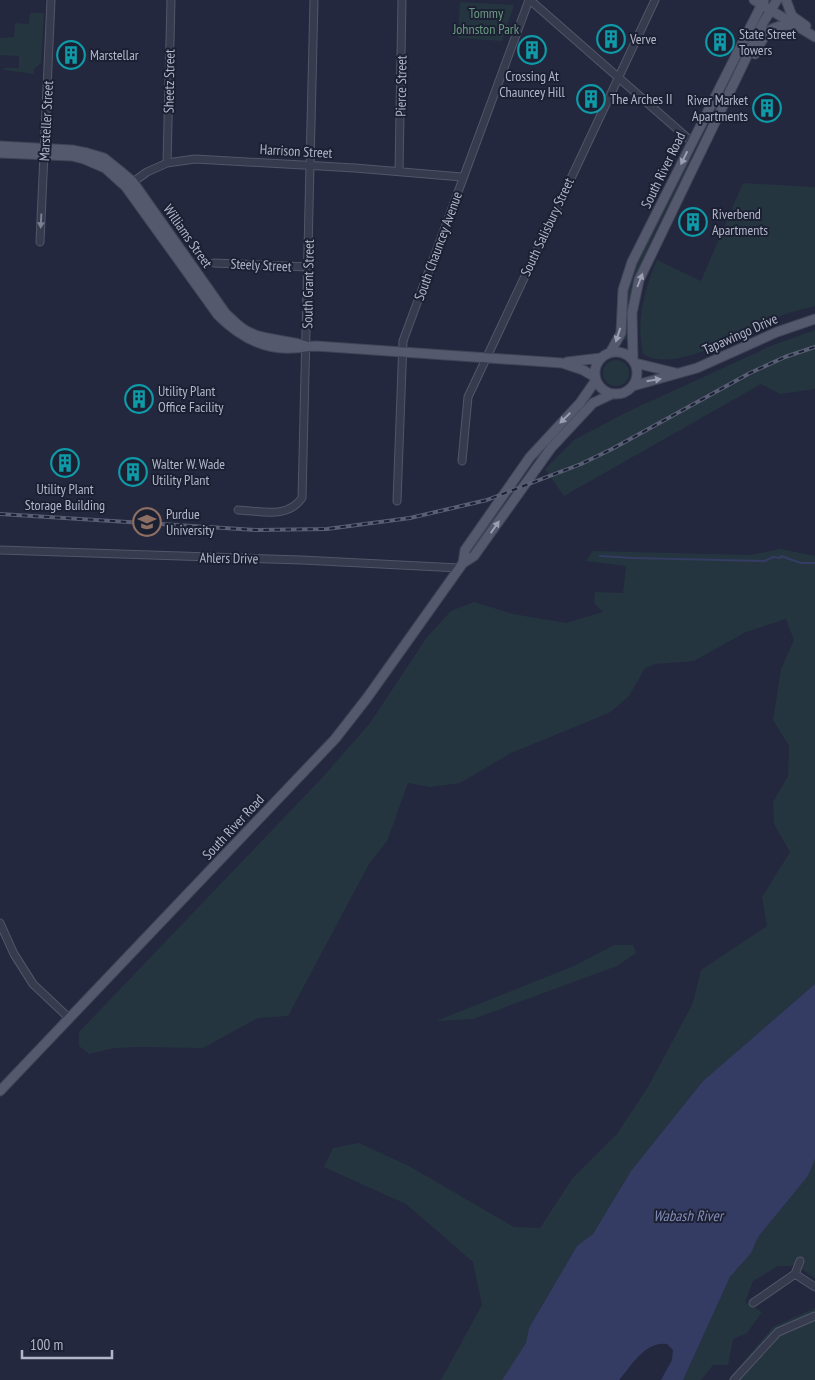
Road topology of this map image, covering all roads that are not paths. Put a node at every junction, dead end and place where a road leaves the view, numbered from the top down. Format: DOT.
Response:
graph roads {
  1 [pos="51,0"];
  2 [pos="171,0"];
  3 [pos="314,0"];
  4 [pos="402,0"];
  5 [pos="530,0"];
  6 [pos="655,0"];
  7 [pos="777,0"];
  8 [pos="786,0"];
  9 [pos="760,2"];
  10 [pos="770,11"];
  11 [pos="793,25"];
  12 [pos="815,31"];
  13 [pos="815,37"];
  14 [pos="731,66"];
  15 [pos="742,69"];
  16 [pos="618,77"];
  17 [pos="689,140"];
  18 [pos="0,146"];
  19 [pos="44,152"];
  20 [pos="0,153"];
  21 [pos="698,156"];
  22 [pos="168,162"];
  23 [pos="310,165"];
  24 [pos="399,171"];
  25 [pos="462,177"];
  26 [pos="133,182"];
  27 [pos="40,242"];
  28 [pos="214,263"];
  29 [pos="308,267"];
  30 [pos="815,319"];
  31 [pos="306,346"];
  32 [pos="402,352"];
  33 [pos="610,353"];
  34 [pos="486,358"];
  35 [pos="601,358"];
  36 [pos="634,361"];
  37 [pos="562,363"];
  38 [pos="676,373"];
  39 [pos="595,379"];
  40 [pos="632,386"];
  41 [pos="612,394"];
  42 [pos="462,462"];
  43 [pos="397,502"];
  44 [pos="238,510"];
  45 [pos="0,550"];
  46 [pos="461,565"];
  47 [pos="0,923"];
  48 [pos="69,1018"];
  49 [pos="0,1091"];
  50 [pos="800,1261"];
  51 [pos="795,1274"];
  52 [pos="815,1287"];
  53 [pos="754,1304"];
  54 [pos="815,1316"];
  55 [pos="734,1380"];
  1 -- 19 [label="street, Marsteller Street"];
  2 -- 22 [label="street, Sheetz Street"];
  3 -- 23 [label="street, South Grant Street"];
  4 -- 24 [label="street, Pierce Street"];
  5 -- 16 [label="street"];
  5 -- 25 [label="street, South Chauncey Avenue"];
  6 -- 16 [label="street, South Salisbury Street"];
  7 -- 10 [label="main road, South River Road"];
  8 -- 12 [label="main road"];
  9 -- 10 [label="main road"];
  9 -- 14 [label="main road, South River Road"];
  10 -- 11 [label="main road"];
  10 -- 15 [label="main road, South River Road"];
  11 -- 13 [label="main road"];
  11 -- 15 [label="main road"];
  14 -- 17 [label="main road, South River Road"];
  14 -- 21 [label="main road"];
  15 -- 21 [label="main road, South River Road"];
  16 -- 17 [label="street"];
  16 -- 34 [label="street, South Salisbury Street"];
  17 -- 33 [label="main road, South River Road, one-way"];
  18 -- 19 [label="main road"];
  19 -- 20 [label="main road"];
  19 -- 26 [label="main road, Williams Street"];
  19 -- 27 [label="street, Marsteller Street, one-way"];
  19 -- 31 [label="main road, Williams Street"];
  36 -- 21 [label="main road, South River Road, one-way"];
  22 -- 23 [label="street, Harrison Street"];
  22 -- 26 [label="street, Harrison Street"];
  23 -- 24 [label="street, Harrison Street"];
  23 -- 29 [label="street, South Grant Street"];
  24 -- 25 [label="street, Harrison Street"];
  25 -- 32 [label="street, South Chauncey Avenue"];
  26 -- 31 [label="main road, Williams Street"];
  28 -- 29 [label="street, Steely Street"];
  29 -- 31 [label="street, South Grant Street"];
  30 -- 38 [label="main road, Tapawingo Drive"];
  31 -- 32 [label="main road, Williams Street"];
  31 -- 44 [label="street, South Grant Street"];
  32 -- 34 [label="main road, Williams Street"];
  32 -- 43 [label="street, South Chauncey Avenue"];
  33 -- 35 [label="main road"];
  33 -- 36 [label="main road"];
  34 -- 37 [label="main road, Williams Street"];
  34 -- 42 [label="street, South Salisbury Street"];
  35 -- 37 [label="main road, Williams Street"];
  35 -- 39 [label="main road"];
  36 -- 38 [label="main road, Tapawingo Drive"];
  36 -- 40 [label="main road"];
  37 -- 39 [label="main road, Williams Street"];
  40 -- 38 [label="main road, Tapawingo Drive, one-way"];
  39 -- 41 [label="main road"];
  39 -- 46 [label="main road, South River Road, one-way"];
  40 -- 41 [label="main road"];
  46 -- 41 [label="main road, South River Road, one-way"];
  45 -- 46 [label="street, Ahlers Drive"];
  46 -- 48 [label="main road, South River Road"];
  47 -- 48 [label="street"];
  48 -- 49 [label="main road, South River Road"];
  50 -- 51 [label="street"];
  51 -- 52 [label="street"];
  51 -- 53 [label="street"];
  54 -- 55 [label="street"];
}
